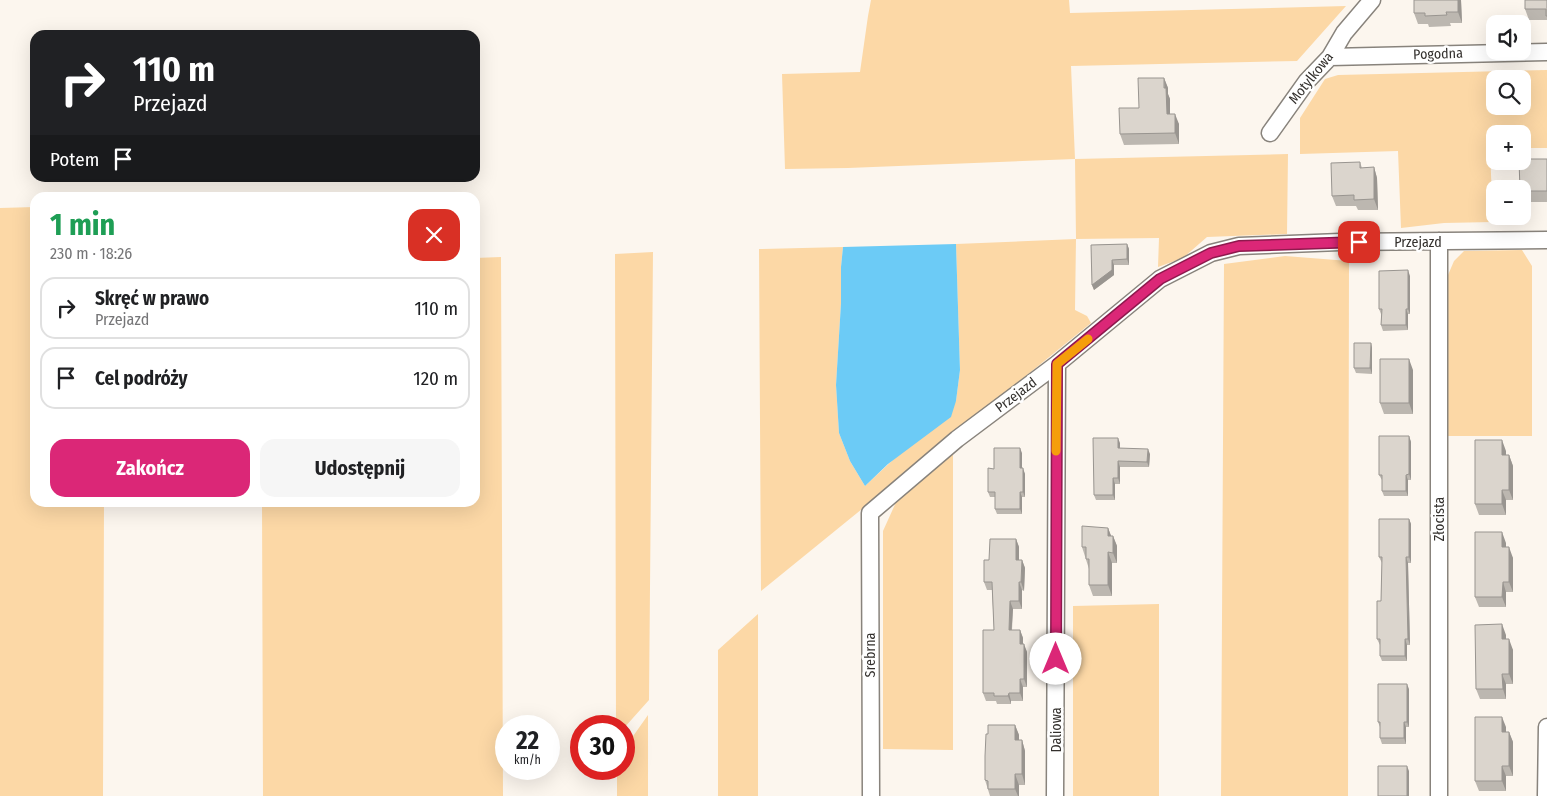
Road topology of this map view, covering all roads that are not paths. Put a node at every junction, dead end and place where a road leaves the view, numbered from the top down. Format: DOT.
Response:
graph roads {
  1 [pos="1372,0"];
  2 [pos="1547,52"];
  3 [pos="1330,57"];
  4 [pos="1270,133"];
  5 [pos="1547,240"];
  6 [pos="1439,242"];
  7 [pos="1057,364"];
  8 [pos="870,514"];
  9 [pos="1547,727"];
  10 [pos="871,796"];
  11 [pos="1055,796"];
  12 [pos="1439,796"];
  13 [pos="1546,796"];
  1 -- 3 [label="street, Motylkowa"];
  2 -- 3 [label="street, Pogodna"];
  3 -- 4 [label="street, Motylkowa"];
  5 -- 6 [label="street, Przejazd"];
  6 -- 7 [label="street, Przejazd"];
  6 -- 12 [label="street, Złocista"];
  7 -- 8 [label="street, Przejazd"];
  7 -- 11 [label="street, Daliowa"];
  8 -- 10 [label="street, Srebrna"];
  9 -- 13 [label="street"];
}
